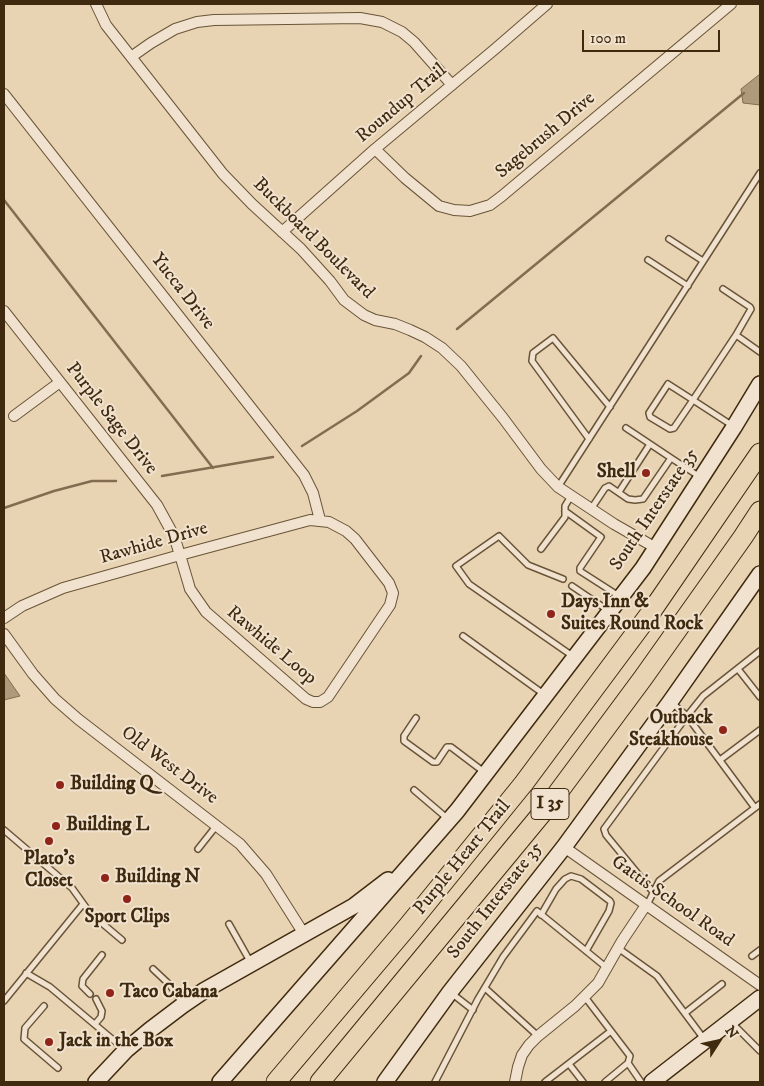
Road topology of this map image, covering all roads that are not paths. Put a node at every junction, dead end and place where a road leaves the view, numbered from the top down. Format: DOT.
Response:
graph roads {
  1 [pos="96,4"];
  2 [pos="547,4"];
  3 [pos="731,4"];
  4 [pos="131,57"];
  5 [pos="452,85"];
  6 [pos="4,94"];
  7 [pos="375,149"];
  8 [pos="760,173"];
  9 [pos="282,232"];
  10 [pos="668,239"];
  11 [pos="648,260"];
  12 [pos="704,261"];
  13 [pos="688,286"];
  14 [pos="723,290"];
  15 [pos="4,311"];
  16 [pos="736,335"];
  17 [pos="760,352"];
  18 [pos="60,382"];
  19 [pos="760,384"];
  20 [pos="693,400"];
  21 [pos="610,407"];
  22 [pos="14,416"];
  23 [pos="734,427"];
  24 [pos="626,428"];
  25 [pos="589,439"];
  26 [pos="650,444"];
  27 [pos="760,453"];
  28 [pos="671,458"];
  29 [pos="701,478"];
  30 [pos="558,487"];
  31 [pos="619,492"];
  32 [pos="571,496"];
  33 [pos="591,509"];
  34 [pos="565,511"];
  35 [pos="760,511"];
  36 [pos="320,520"];
  37 [pos="656,548"];
  38 [pos="541,549"];
  39 [pos="180,555"];
  40 [pos="760,574"];
  41 [pos="563,579"];
  42 [pos="572,586"];
  43 [pos="620,597"];
  44 [pos="609,611"];
  45 [pos="4,618"];
  46 [pos="4,634"];
  47 [pos="463,636"];
  48 [pos="760,651"];
  49 [pos="574,657"];
  50 [pos="738,669"];
  51 [pos="545,695"];
  52 [pos="760,697"];
  53 [pos="670,702"];
  54 [pos="687,716"];
  55 [pos="416,718"];
  56 [pos="760,730"];
  57 [pos="720,760"];
  58 [pos="485,774"];
  59 [pos="414,790"];
  60 [pos="758,806"];
  61 [pos="449,820"];
  62 [pos="218,825"];
  63 [pos="4,830"];
  64 [pos="429,844"];
  65 [pos="564,847"];
  66 [pos="198,849"];
  67 [pos="653,892"];
  68 [pos="83,904"];
  69 [pos="646,905"];
  70 [pos="541,915"];
  71 [pos="229,924"];
  72 [pos="304,934"];
  73 [pos="122,940"];
  74 [pos="618,948"];
  75 [pos="760,950"];
  76 [pos="586,951"];
  77 [pos="102,955"];
  78 [pos="752,956"];
  79 [pos="251,964"];
  80 [pos="608,968"];
  81 [pos="153,969"];
  82 [pos="26,973"];
  83 [pos="722,984"];
  84 [pos="760,985"];
  85 [pos="485,988"];
  86 [pos="450,992"];
  87 [pos="90,994"];
  88 [pos="586,997"];
  89 [pos="760,998"];
  90 [pos="96,999"];
  91 [pos="4,1000"];
  92 [pos="183,1005"];
  93 [pos="44,1006"];
  94 [pos="473,1010"];
  95 [pos="685,1013"];
  96 [pos="730,1021"];
  97 [pos="95,1024"];
  98 [pos="611,1031"];
  99 [pos="538,1036"];
  100 [pos="705,1041"];
  101 [pos="126,1050"];
  102 [pos="760,1051"];
  103 [pos="628,1063"];
  104 [pos="569,1064"];
  105 [pos="58,1068"];
  106 [pos="96,1082"];
  107 [pos="220,1082"];
  108 [pos="276,1082"];
  109 [pos="320,1082"];
  110 [pos="385,1082"];
  111 [pos="435,1082"];
  112 [pos="515,1082"];
  113 [pos="545,1082"];
  114 [pos="583,1082"];
  115 [pos="605,1082"];
  116 [pos="641,1082"];
  117 [pos="652,1082"];
  1 -- 4 [label="street, Buckboard Boulevard"];
  2 -- 5 [label="street, Roundup Trail"];
  3 -- 7 [label="street, Sagebrush Drive"];
  4 -- 5 [label="street"];
  4 -- 9 [label="street, Buckboard Boulevard"];
  5 -- 7 [label="street, Roundup Trail"];
  6 -- 36 [label="street, Yucca Drive"];
  7 -- 9 [label="street, Roundup Trail"];
  8 -- 12 [label="lane"];
  9 -- 30 [label="street, Buckboard Boulevard"];
  10 -- 12 [label="lane"];
  11 -- 13 [label="lane"];
  12 -- 13 [label="lane"];
  13 -- 21 [label="lane"];
  14 -- 16 [label="lane"];
  15 -- 18 [label="street, Purple Sage Drive"];
  16 -- 17 [label="lane"];
  16 -- 20 [label="lane"];
  18 -- 22 [label="street"];
  18 -- 39 [label="street, Purple Sage Drive"];
  19 -- 23 [label="main road, South Interstate 35"];
  20 -- 20 [label="lane"];
  20 -- 23 [label="lane"];
  21 -- 25 [label="lane"];
  21 -- 25 [label="lane"];
  23 -- 29 [label="main road, South Interstate 35"];
  24 -- 26 [label="lane"];
  25 -- 30 [label="lane"];
  26 -- 28 [label="lane"];
  26 -- 31 [label="lane"];
  27 -- 108 [label="highway, Purple Heart Trail / I 35"];
  28 -- 29 [label="lane"];
  28 -- 31 [label="lane"];
  29 -- 37 [label="main road, South Interstate 35"];
  30 -- 32 [label="street, Buckboard Boulevard"];
  31 -- 33 [label="lane"];
  32 -- 33 [label="street, Buckboard Boulevard"];
  32 -- 34 [label="lane"];
  33 -- 37 [label="street, Buckboard Boulevard"];
  34 -- 38 [label="lane"];
  34 -- 43 [label="lane"];
  35 -- 109 [label="highway, Purple Heart Trail / I 35"];
  36 -- 39 [label="street, Rawhide Drive"];
  36 -- 39 [label="street, Rawhide Loop"];
  37 -- 43 [label="main road, South Interstate 35"];
  39 -- 45 [label="street, Rawhide Drive"];
  40 -- 53 [label="main road, South Interstate 35"];
  41 -- 49 [label="lane"];
  42 -- 44 [label="lane"];
  43 -- 44 [label="main road, South Interstate 35"];
  44 -- 49 [label="main road, South Interstate 35"];
  46 -- 62 [label="street, Old West Drive"];
  47 -- 51 [label="lane"];
  48 -- 50 [label="lane"];
  49 -- 51 [label="main road, South Interstate 35"];
  50 -- 52 [label="lane"];
  50 -- 54 [label="lane"];
  51 -- 58 [label="main road, South Interstate 35"];
  53 -- 54 [label="lane"];
  53 -- 65 [label="main road, South Interstate 35"];
  54 -- 57 [label="lane"];
  54 -- 67 [label="lane"];
  55 -- 58 [label="lane"];
  56 -- 57 [label="lane"];
  57 -- 60 [label="lane"];
  58 -- 61 [label="main road, South Interstate 35"];
  59 -- 61 [label="lane"];
  60 -- 67 [label="lane"];
  61 -- 64 [label="main road, South Interstate 35"];
  62 -- 66 [label="lane"];
  62 -- 72 [label="street, Old West Drive"];
  63 -- 68 [label="lane"];
  64 -- 72 [label="main road, South Interstate 35"];
  64 -- 107 [label="main road, South Interstate 35"];
  65 -- 69 [label="street, Gattis School Road"];
  65 -- 86 [label="main road, South Interstate 35"];
  67 -- 69 [label="lane"];
  68 -- 73 [label="lane"];
  68 -- 82 [label="lane"];
  69 -- 74 [label="street"];
  69 -- 84 [label="street, Gattis School Road"];
  70 -- 76 [label="lane"];
  70 -- 76 [label="lane"];
  70 -- 85 [label="lane"];
  71 -- 79 [label="lane"];
  72 -- 79 [label="main road, South Interstate 35"];
  74 -- 80 [label="street"];
  74 -- 95 [label="lane"];
  75 -- 78 [label="lane"];
  76 -- 80 [label="lane"];
  77 -- 87 [label="lane"];
  79 -- 92 [label="main road, South Interstate 35"];
  80 -- 88 [label="street"];
  81 -- 92 [label="lane"];
  82 -- 91 [label="lane"];
  82 -- 97 [label="lane"];
  83 -- 95 [label="lane"];
  85 -- 94 [label="lane"];
  85 -- 99 [label="lane"];
  86 -- 94 [label="lane"];
  86 -- 110 [label="main road, South Interstate 35"];
  88 -- 98 [label="lane"];
  88 -- 99 [label="street"];
  89 -- 96 [label="main road"];
  90 -- 97 [label="lane"];
  92 -- 101 [label="main road, South Interstate 35"];
  93 -- 105 [label="lane"];
  94 -- 111 [label="lane"];
  95 -- 100 [label="lane"];
  96 -- 100 [label="main road"];
  96 -- 102 [label="lane"];
  97 -- 101 [label="lane"];
  98 -- 103 [label="lane"];
  98 -- 104 [label="lane"];
  99 -- 112 [label="street"];
  100 -- 117 [label="main road"];
  101 -- 106 [label="main road, South Interstate 35"];
  103 -- 115 [label="lane"];
  103 -- 116 [label="lane"];
  104 -- 113 [label="lane"];
  104 -- 114 [label="lane"];
}
